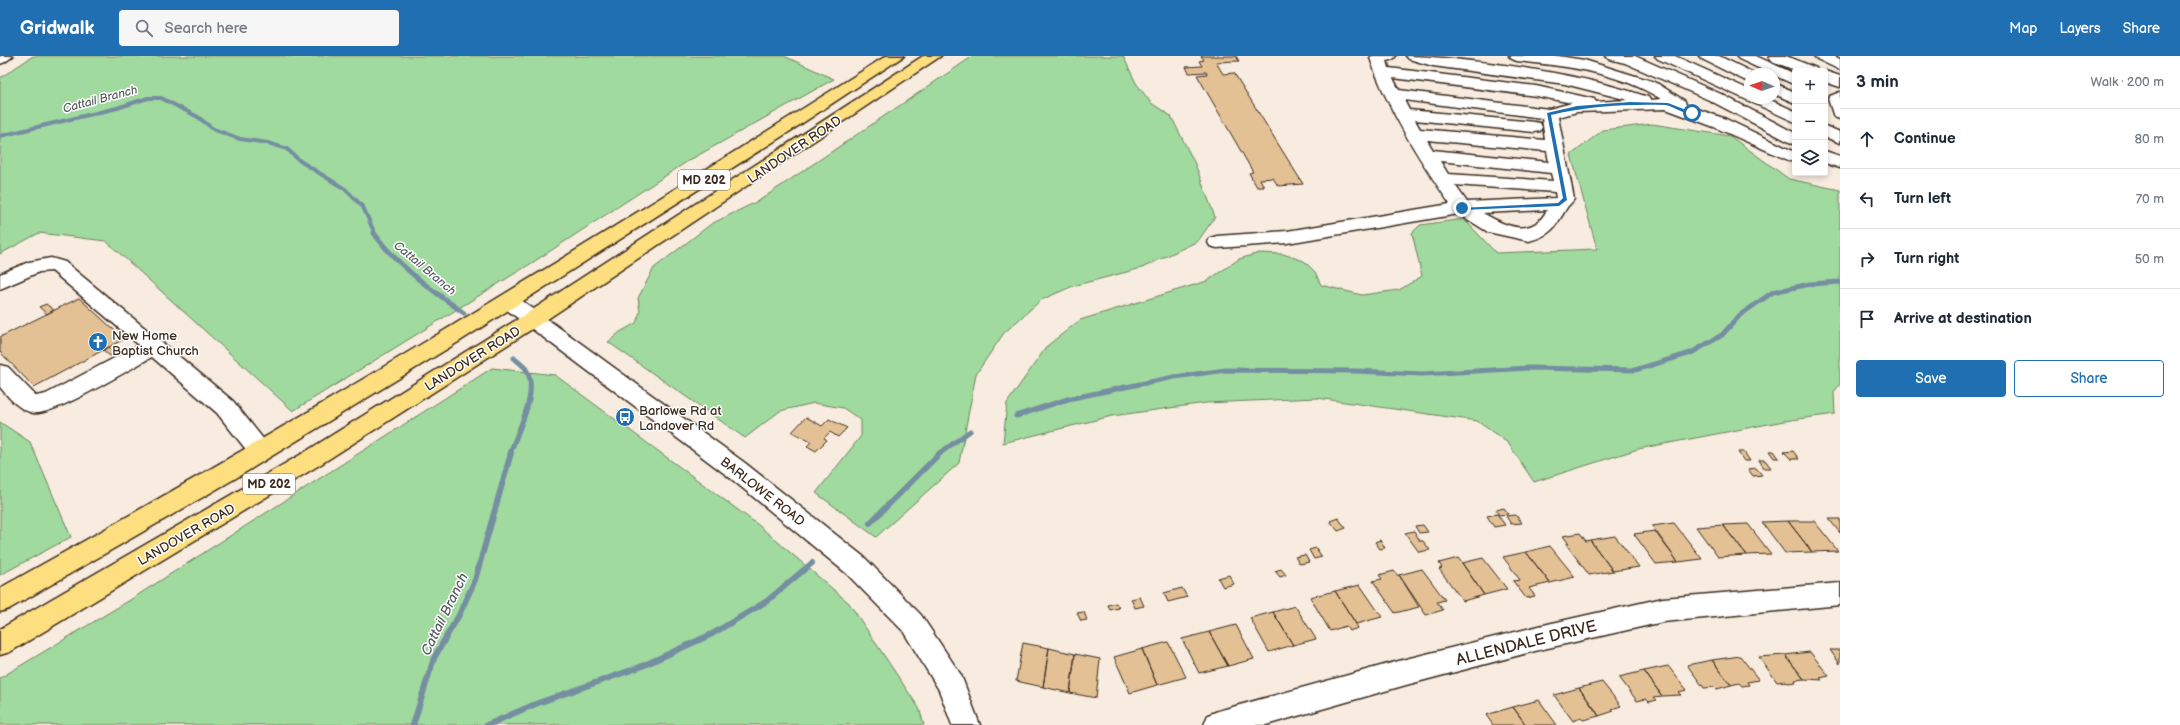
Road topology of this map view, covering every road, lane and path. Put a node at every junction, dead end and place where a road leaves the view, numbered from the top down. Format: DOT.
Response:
graph roads {
  1 [pos="5,56"];
  2 [pos="896,56"];
  3 [pos="933,56"];
  4 [pos="1414,56"];
  5 [pos="1518,56"];
  6 [pos="1614,56"];
  7 [pos="1663,56"];
  8 [pos="1707,56"];
  9 [pos="1744,56"];
  10 [pos="1772,56"];
  11 [pos="1822,56"];
  12 [pos="0,59"];
  13 [pos="1385,64"];
  14 [pos="1840,65"];
  15 [pos="1803,68"];
  16 [pos="1527,73"];
  17 [pos="1744,74"];
  18 [pos="1828,77"];
  19 [pos="1792,79"];
  20 [pos="1840,82"];
  21 [pos="1536,91"];
  22 [pos="1780,91"];
  23 [pos="1744,93"];
  24 [pos="1393,94"];
  25 [pos="1792,97"];
  26 [pos="1651,104"];
  27 [pos="1766,104"];
  28 [pos="1603,106"];
  29 [pos="1692,113"];
  30 [pos="1828,113"];
  31 [pos="1404,114"];
  32 [pos="1792,116"];
  33 [pos="1840,118"];
  34 [pos="1550,122"];
  35 [pos="1828,132"];
  36 [pos="1415,134"];
  37 [pos="1792,138"];
  38 [pos="1840,138"];
  39 [pos="1554,146"];
  40 [pos="1427,155"];
  41 [pos="1792,156"];
  42 [pos="1828,158"];
  43 [pos="1840,164"];
  44 [pos="1840,167"];
  45 [pos="1558,168"];
  46 [pos="1828,168"];
  47 [pos="1442,179"];
  48 [pos="1561,195"];
  49 [pos="1462,208"];
  50 [pos="1217,242"];
  51 [pos="0,282"];
  52 [pos="510,302"];
  53 [pos="533,319"];
  54 [pos="153,347"];
  55 [pos="0,373"];
  56 [pos="260,452"];
  57 [pos="1840,594"];
  58 [pos="0,602"];
  59 [pos="0,643"];
  60 [pos="966,725"];
  61 [pos="1218,725"];
  1 -- 12 [label="street"];
  2 -- 52 [label="main road, LANDOVER ROAD / MD 202"];
  3 -- 53 [label="main road, LANDOVER ROAD / MD 202"];
  4 -- 16 [label="street"];
  5 -- 16 [label="street"];
  5 -- 29 [label="street"];
  6 -- 37 [label="street"];
  7 -- 23 [label="street"];
  8 -- 17 [label="street"];
  9 -- 19 [label="street"];
  10 -- 15 [label="street"];
  11 -- 14 [label="street"];
  13 -- 21 [label="street"];
  13 -- 24 [label="street"];
  16 -- 21 [label="street"];
  16 -- 26 [label="street"];
  18 -- 20 [label="street"];
  21 -- 28 [label="street"];
  21 -- 34 [label="street"];
  22 -- 25 [label="street"];
  24 -- 31 [label="street"];
  24 -- 34 [label="street"];
  26 -- 28 [label="street"];
  26 -- 29 [label="street"];
  27 -- 32 [label="street"];
  28 -- 34 [label="street"];
  29 -- 41 [label="street"];
  30 -- 33 [label="street"];
  31 -- 34 [label="street"];
  31 -- 36 [label="street"];
  34 -- 39 [label="street"];
  35 -- 38 [label="street"];
  36 -- 39 [label="street"];
  36 -- 40 [label="street"];
  39 -- 45 [label="street"];
  40 -- 45 [label="street"];
  40 -- 47 [label="street"];
  42 -- 43 [label="street"];
  44 -- 46 [label="street"];
  45 -- 48 [label="street"];
  47 -- 48 [label="street"];
  47 -- 49 [label="street"];
  48 -- 49 [label="street"];
  48 -- 49 [label="street"];
  49 -- 50 [label="street"];
  51 -- 54 [label="street"];
  52 -- 53 [label="street, BARLOWE ROAD"];
  52 -- 56 [label="main road, LANDOVER ROAD / MD 202"];
  53 -- 59 [label="main road, LANDOVER ROAD / MD 202"];
  53 -- 60 [label="street, BARLOWE ROAD"];
  54 -- 55 [label="street"];
  54 -- 56 [label="street"];
  56 -- 58 [label="main road, LANDOVER ROAD / MD 202"];
  57 -- 61 [label="street, ALLENDALE DRIVE"];
}
